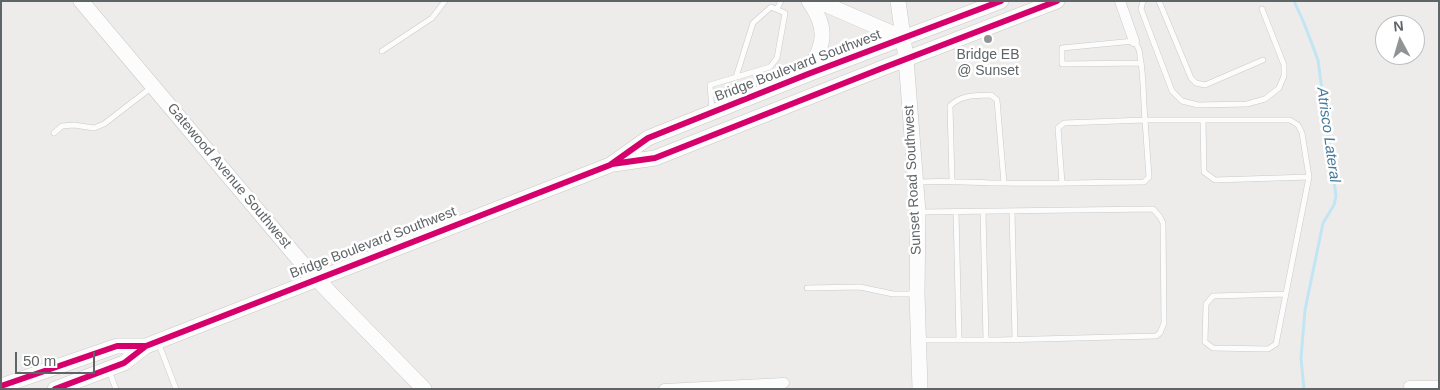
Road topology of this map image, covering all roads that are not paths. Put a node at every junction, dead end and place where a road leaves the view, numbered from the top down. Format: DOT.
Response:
graph roads {
  1 [pos="81,1"];
  2 [pos="445,1"];
  3 [pos="781,1"];
  4 [pos="809,1"];
  5 [pos="818,1"];
  6 [pos="898,1"];
  7 [pos="1001,1"];
  8 [pos="1057,1"];
  9 [pos="1120,1"];
  10 [pos="1143,1"];
  11 [pos="1159,1"];
  12 [pos="1262,9"];
  13 [pos="777,10"];
  14 [pos="903,38"];
  15 [pos="1134,41"];
  16 [pos="382,51"];
  17 [pos="906,59"];
  18 [pos="1263,60"];
  19 [pos="1141,63"];
  20 [pos="808,74"];
  21 [pos="736,77"];
  22 [pos="153,87"];
  23 [pos="713,112"];
  24 [pos="1145,120"];
  25 [pos="1203,120"];
  26 [pos="54,133"];
  27 [pos="610,165"];
  28 [pos="1309,177"];
  29 [pos="952,181"];
  30 [pos="916,182"];
  31 [pos="1004,183"];
  32 [pos="1062,183"];
  33 [pos="918,212"];
  34 [pos="956,212"];
  35 [pos="983,212"];
  36 [pos="1012,212"];
  37 [pos="316,279"];
  38 [pos="807,288"];
  39 [pos="917,294"];
  40 [pos="1286,294"];
  41 [pos="959,339"];
  42 [pos="1015,339"];
  43 [pos="919,340"];
  44 [pos="986,340"];
  45 [pos="152,344"];
  46 [pos="108,369"];
  47 [pos="784,384"];
  48 [pos="1,386"];
  49 [pos="1409,386"];
  50 [pos="1439,386"];
  51 [pos="423,388"];
  52 [pos="55,389"];
  53 [pos="116,389"];
  54 [pos="176,389"];
  55 [pos="664,389"];
  56 [pos="920,389"];
  1 -- 22 [label="main road, Gatewood Avenue Southwest"];
  2 -- 16 [label="lane"];
  3 -- 13 [label="lane"];
  4 -- 20 [label="main road"];
  5 -- 14 [label="main road"];
  6 -- 14 [label="main road, Sunset Road Southwest"];
  7 -- 14 [label="main road, Bridge Boulevard Southwest"];
  8 -- 17 [label="main road, Bridge Boulevard Southwest"];
  9 -- 15 [label="street"];
  10 -- 12 [label="lane"];
  11 -- 18 [label="lane"];
  13 -- 21 [label="lane"];
  13 -- 21 [label="lane"];
  14 -- 17 [label="main road, Sunset Road Southwest"];
  14 -- 20 [label="main road, Bridge Boulevard Southwest"];
  15 -- 19 [label="lane"];
  15 -- 19 [label="lane"];
  17 -- 27 [label="main road, Bridge Boulevard Southwest"];
  17 -- 30 [label="main road, Sunset Road Southwest"];
  19 -- 24 [label="lane"];
  20 -- 23 [label="main road, Bridge Boulevard Southwest"];
  21 -- 23 [label="lane"];
  22 -- 26 [label="lane"];
  22 -- 37 [label="main road, Gatewood Avenue Southwest"];
  23 -- 27 [label="main road, Bridge Boulevard Southwest"];
  24 -- 25 [label="lane"];
  24 -- 32 [label="lane"];
  24 -- 32 [label="lane"];
  25 -- 28 [label="lane"];
  25 -- 28 [label="lane"];
  27 -- 37 [label="main road, Bridge Boulevard Southwest"];
  28 -- 40 [label="lane"];
  29 -- 30 [label="lane"];
  29 -- 31 [label="lane"];
  29 -- 31 [label="lane"];
  30 -- 33 [label="main road, Sunset Road Southwest"];
  31 -- 32 [label="lane"];
  33 -- 34 [label="lane"];
  33 -- 39 [label="main road, Sunset Road Southwest"];
  34 -- 35 [label="lane"];
  34 -- 41 [label="lane"];
  35 -- 36 [label="lane"];
  35 -- 44 [label="lane"];
  36 -- 42 [label="lane"];
  36 -- 42 [label="lane"];
  37 -- 45 [label="main road, Bridge Boulevard Southwest"];
  37 -- 51 [label="main road, Gatewood Avenue Southwest"];
  38 -- 39 [label="lane"];
  39 -- 43 [label="main road, Sunset Road Southwest"];
  40 -- 40 [label="lane"];
  41 -- 43 [label="lane"];
  41 -- 44 [label="lane"];
  42 -- 44 [label="lane"];
  43 -- 56 [label="main road, Sunset Road Southwest"];
  45 -- 46 [label="main road, Bridge Boulevard Southwest"];
  45 -- 48 [label="main road, Bridge Boulevard Southwest"];
  45 -- 54 [label="lane"];
  46 -- 52 [label="main road, Bridge Boulevard Southwest"];
  46 -- 53 [label="lane"];
  47 -- 55 [label="street"];
  49 -- 50 [label="street"];
}
